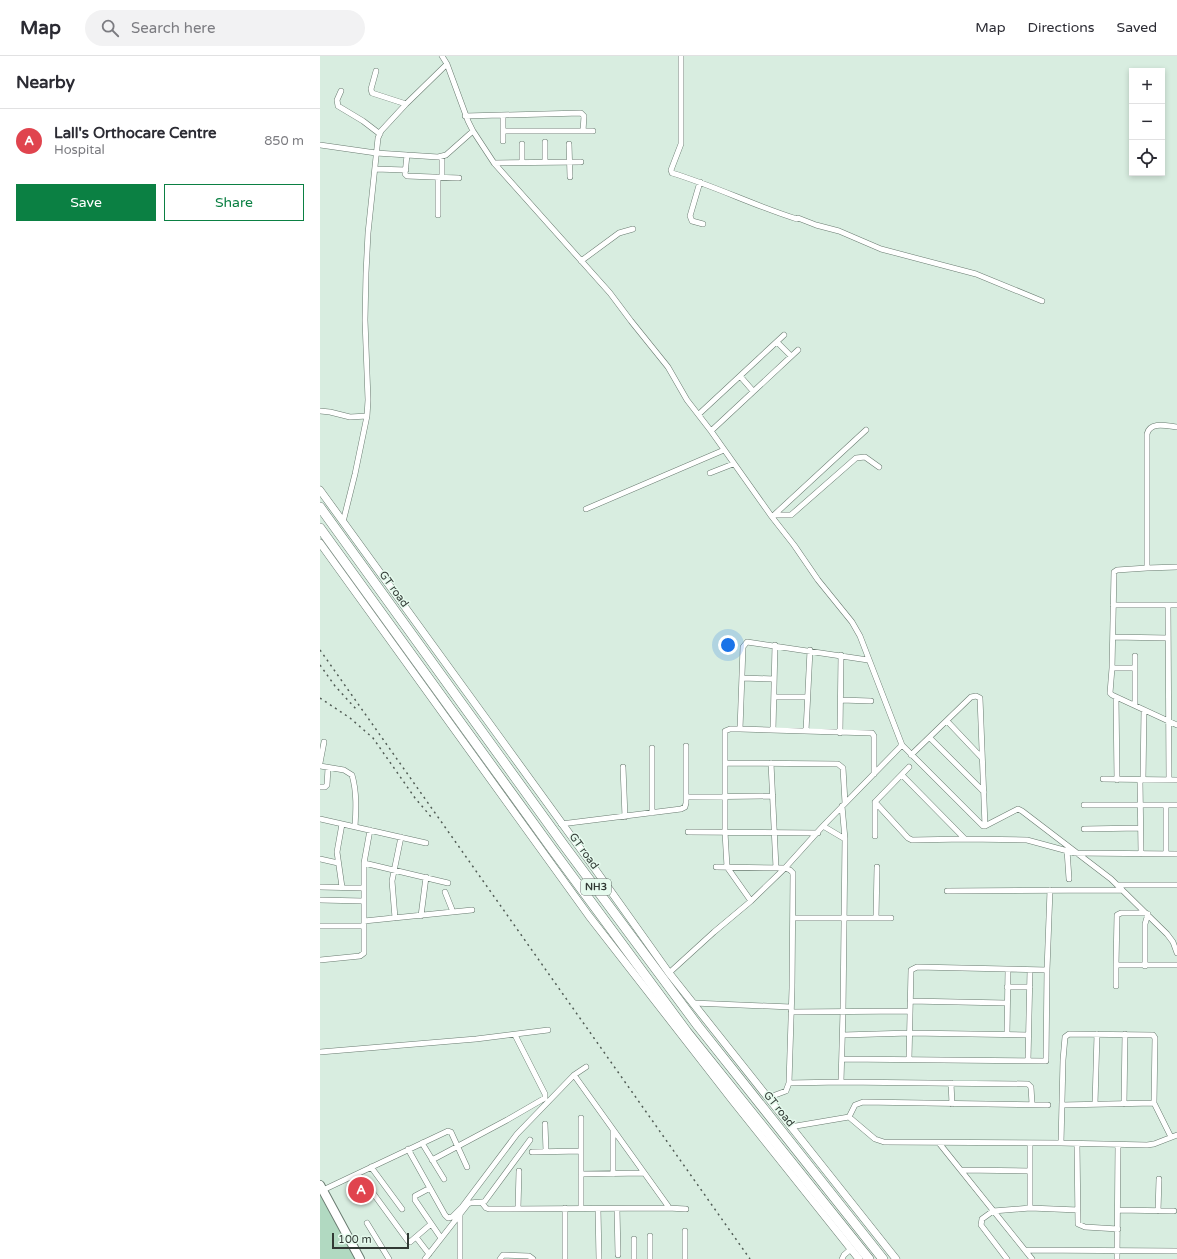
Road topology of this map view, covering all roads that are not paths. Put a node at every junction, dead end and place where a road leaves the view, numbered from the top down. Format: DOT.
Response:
graph roads {
  1 [pos="442,56"];
  2 [pos="681,56"];
  3 [pos="447,64"];
  4 [pos="376,71"];
  5 [pos="341,91"];
  6 [pos="406,104"];
  7 [pos="502,115"];
  8 [pos="465,116"];
  9 [pos="472,131"];
  10 [pos="503,131"];
  11 [pos="583,131"];
  12 [pos="593,131"];
  13 [pos="380,134"];
  14 [pos="503,141"];
  15 [pos="546,142"];
  16 [pos="522,144"];
  17 [pos="569,144"];
  18 [pos="320,145"];
  19 [pos="376,153"];
  20 [pos="407,155"];
  21 [pos="442,157"];
  22 [pos="522,162"];
  23 [pos="546,162"];
  24 [pos="570,162"];
  25 [pos="581,162"];
  26 [pos="494,163"];
  27 [pos="375,169"];
  28 [pos="406,170"];
  29 [pos="440,177"];
  30 [pos="570,177"];
  31 [pos="459,178"];
  32 [pos="700,182"];
  33 [pos="438,215"];
  34 [pos="703,224"];
  35 [pos="633,229"];
  36 [pos="580,260"];
  37 [pos="1042,301"];
  38 [pos="784,335"];
  39 [pos="777,342"];
  40 [pos="798,350"];
  41 [pos="791,356"];
  42 [pos="740,376"];
  43 [pos="753,391"];
  44 [pos="320,411"];
  45 [pos="699,414"];
  46 [pos="367,416"];
  47 [pos="1177,427"];
  48 [pos="711,430"];
  49 [pos="866,430"];
  50 [pos="724,450"];
  51 [pos="733,464"];
  52 [pos="879,467"];
  53 [pos="710,473"];
  54 [pos="320,490"];
  55 [pos="320,507"];
  56 [pos="586,509"];
  57 [pos="773,516"];
  58 [pos="343,522"];
  59 [pos="320,528"];
  60 [pos="320,543"];
  61 [pos="1177,567"];
  62 [pos="1147,568"];
  63 [pos="1113,605"];
  64 [pos="1168,606"];
  65 [pos="1177,606"];
  66 [pos="1113,637"];
  67 [pos="1168,638"];
  68 [pos="775,645"];
  69 [pos="810,650"];
  70 [pos="841,655"];
  71 [pos="1135,656"];
  72 [pos="868,660"];
  73 [pos="1112,668"];
  74 [pos="1135,668"];
  75 [pos="742,678"];
  76 [pos="774,679"];
  77 [pos="774,697"];
  78 [pos="807,697"];
  79 [pos="1116,697"];
  80 [pos="841,700"];
  81 [pos="871,701"];
  82 [pos="1135,705"];
  83 [pos="1144,710"];
  84 [pos="947,721"];
  85 [pos="1169,721"];
  86 [pos="1177,724"];
  87 [pos="740,729"];
  88 [pos="773,730"];
  89 [pos="806,731"];
  90 [pos="840,733"];
  91 [pos="930,738"];
  92 [pos="324,742"];
  93 [pos="902,745"];
  94 [pos="686,746"];
  95 [pos="652,748"];
  96 [pos="911,755"];
  97 [pos="982,758"];
  98 [pos="725,763"];
  99 [pos="771,763"];
  100 [pos="320,764"];
  101 [pos="624,767"];
  102 [pos="909,767"];
  103 [pos="328,768"];
  104 [pos="874,774"];
  105 [pos="902,775"];
  106 [pos="1103,779"];
  107 [pos="1117,780"];
  108 [pos="1142,780"];
  109 [pos="1169,780"];
  110 [pos="1177,780"];
  111 [pos="320,787"];
  112 [pos="984,792"];
  113 [pos="773,796"];
  114 [pos="686,797"];
  115 [pos="725,797"];
  116 [pos="875,802"];
  117 [pos="844,805"];
  118 [pos="1084,805"];
  119 [pos="1140,805"];
  120 [pos="1166,805"];
  121 [pos="1177,805"];
  122 [pos="652,813"];
  123 [pos="625,817"];
  124 [pos="320,819"];
  125 [pos="342,824"];
  126 [pos="562,824"];
  127 [pos="822,826"];
  128 [pos="985,826"];
  129 [pos="355,827"];
  130 [pos="1140,828"];
  131 [pos="1084,829"];
  132 [pos="370,830"];
  133 [pos="688,832"];
  134 [pos="725,832"];
  135 [pos="775,832"];
  136 [pos="818,833"];
  137 [pos="875,836"];
  138 [pos="401,837"];
  139 [pos="845,839"];
  140 [pos="966,839"];
  141 [pos="426,843"];
  142 [pos="1067,850"];
  143 [pos="1075,853"];
  144 [pos="1141,854"];
  145 [pos="1166,854"];
  146 [pos="1177,854"];
  147 [pos="320,859"];
  148 [pos="338,863"];
  149 [pos="364,863"];
  150 [pos="716,867"];
  151 [pos="727,867"];
  152 [pos="877,867"];
  153 [pos="776,868"];
  154 [pos="785,868"];
  155 [pos="394,870"];
  156 [pos="426,877"];
  157 [pos="1069,879"];
  158 [pos="448,883"];
  159 [pos="1117,885"];
  160 [pos="1177,885"];
  161 [pos="320,887"];
  162 [pos="342,887"];
  163 [pos="364,888"];
  164 [pos="1050,890"];
  165 [pos="1122,890"];
  166 [pos="445,892"];
  167 [pos="947,892"];
  168 [pos="320,900"];
  169 [pos="364,901"];
  170 [pos="751,901"];
  171 [pos="472,910"];
  172 [pos="453,912"];
  173 [pos="1147,914"];
  174 [pos="420,916"];
  175 [pos="395,918"];
  176 [pos="793,918"];
  177 [pos="876,918"];
  178 [pos="891,918"];
  179 [pos="844,919"];
  180 [pos="364,924"];
  181 [pos="320,926"];
  182 [pos="1175,942"];
  183 [pos="1177,953"];
  184 [pos="320,960"];
  185 [pos="1116,965"];
  186 [pos="1177,965"];
  187 [pos="1145,966"];
  188 [pos="1008,970"];
  189 [pos="1030,970"];
  190 [pos="1048,970"];
  191 [pos="669,973"];
  192 [pos="1116,986"];
  193 [pos="1007,987"];
  194 [pos="1030,987"];
  195 [pos="910,1001"];
  196 [pos="693,1003"];
  197 [pos="1006,1003"];
  198 [pos="791,1010"];
  199 [pos="843,1011"];
  200 [pos="910,1011"];
  201 [pos="548,1030"];
  202 [pos="910,1033"];
  203 [pos="843,1034"];
  204 [pos="1007,1034"];
  205 [pos="1097,1034"];
  206 [pos="1125,1034"];
  207 [pos="515,1035"];
  208 [pos="1028,1035"];
  209 [pos="320,1052"];
  210 [pos="842,1059"];
  211 [pos="909,1059"];
  212 [pos="1028,1061"];
  213 [pos="586,1067"];
  214 [pos="574,1075"];
  215 [pos="841,1082"];
  216 [pos="789,1083"];
  217 [pos="951,1084"];
  218 [pos="767,1098"];
  219 [pos="1154,1103"];
  220 [pos="952,1104"];
  221 [pos="1032,1104"];
  222 [pos="1095,1104"];
  223 [pos="1124,1104"];
  224 [pos="1048,1105"];
  225 [pos="1062,1106"];
  226 [pos="849,1117"];
  227 [pos="581,1118"];
  228 [pos="545,1124"];
  229 [pos="790,1127"];
  230 [pos="613,1130"];
  231 [pos="1177,1135"];
  232 [pos="1171,1138"];
  233 [pos="530,1140"];
  234 [pos="422,1143"];
  235 [pos="939,1143"];
  236 [pos="1030,1143"];
  237 [pos="1060,1143"];
  238 [pos="1077,1144"];
  239 [pos="1118,1145"];
  240 [pos="457,1146"];
  241 [pos="408,1149"];
  242 [pos="546,1151"];
  243 [pos="581,1151"];
  244 [pos="532,1152"];
  245 [pos="432,1160"];
  246 [pos="371,1167"];
  247 [pos="468,1167"];
  248 [pos="961,1170"];
  249 [pos="519,1171"];
  250 [pos="1030,1171"];
  251 [pos="644,1173"];
  252 [pos="581,1174"];
  253 [pos="613,1174"];
  254 [pos="444,1179"];
  255 [pos="1159,1179"];
  256 [pos="321,1188"];
  257 [pos="430,1188"];
  258 [pos="370,1189"];
  259 [pos="482,1203"];
  260 [pos="518,1208"];
  261 [pos="565,1208"];
  262 [pos="581,1208"];
  263 [pos="618,1208"];
  264 [pos="668,1208"];
  265 [pos="1030,1208"];
  266 [pos="402,1209"];
  267 [pos="598,1209"];
  268 [pos="686,1209"];
  269 [pos="1078,1210"];
  270 [pos="1118,1210"];
  271 [pos="994,1211"];
  272 [pos="1158,1211"];
  273 [pos="1174,1211"];
  274 [pos="460,1214"];
  275 [pos="367,1223"];
  276 [pos="431,1224"];
  277 [pos="1118,1229"];
  278 [pos="685,1231"];
  279 [pos="650,1236"];
  280 [pos="416,1237"];
  281 [pos="441,1238"];
  282 [pos="634,1239"];
  283 [pos="851,1249"];
  284 [pos="1025,1250"];
  285 [pos="1117,1250"];
  286 [pos="1177,1251"];
  287 [pos="429,1254"];
  288 [pos="618,1255"];
  289 [pos="360,1259"];
  290 [pos="388,1259"];
  291 [pos="425,1259"];
  292 [pos="460,1259"];
  293 [pos="500,1259"];
  294 [pos="533,1259"];
  295 [pos="565,1259"];
  296 [pos="599,1259"];
  297 [pos="634,1259"];
  298 [pos="650,1259"];
  299 [pos="685,1259"];
  300 [pos="842,1259"];
  301 [pos="859,1259"];
  302 [pos="869,1259"];
  303 [pos="883,1259"];
  304 [pos="896,1259"];
  305 [pos="1007,1259"];
  306 [pos="1032,1259"];
  307 [pos="1117,1259"];
  1 -- 3 [label="street"];
  2 -- 32 [label="street"];
  3 -- 6 [label="street"];
  3 -- 8 [label="street"];
  4 -- 6 [label="street"];
  5 -- 13 [label="street"];
  6 -- 13 [label="street"];
  7 -- 8 [label="street"];
  7 -- 10 [label="street"];
  7 -- 11 [label="street"];
  8 -- 9 [label="street"];
  9 -- 21 [label="street"];
  9 -- 26 [label="street"];
  10 -- 11 [label="street"];
  10 -- 14 [label="street"];
  11 -- 12 [label="street"];
  13 -- 19 [label="street"];
  15 -- 23 [label="street"];
  16 -- 22 [label="street"];
  17 -- 24 [label="street"];
  18 -- 19 [label="street"];
  19 -- 20 [label="street"];
  19 -- 27 [label="street"];
  20 -- 21 [label="street"];
  20 -- 28 [label="street"];
  21 -- 29 [label="street"];
  22 -- 23 [label="street"];
  22 -- 26 [label="street"];
  23 -- 24 [label="street"];
  24 -- 25 [label="street"];
  24 -- 30 [label="street"];
  26 -- 36 [label="street"];
  27 -- 28 [label="street"];
  27 -- 46 [label="street"];
  28 -- 29 [label="street"];
  29 -- 31 [label="street"];
  29 -- 33 [label="street"];
  32 -- 34 [label="street"];
  32 -- 37 [label="street"];
  35 -- 36 [label="street"];
  36 -- 45 [label="street"];
  38 -- 39 [label="street"];
  39 -- 41 [label="street"];
  39 -- 42 [label="street"];
  40 -- 41 [label="street"];
  41 -- 43 [label="street"];
  42 -- 43 [label="street"];
  42 -- 45 [label="street"];
  43 -- 48 [label="street"];
  44 -- 46 [label="street"];
  45 -- 48 [label="street"];
  46 -- 58 [label="street"];
  47 -- 62 [label="street"];
  48 -- 50 [label="street"];
  49 -- 57 [label="street"];
  50 -- 51 [label="street"];
  50 -- 56 [label="street"];
  51 -- 53 [label="street"];
  51 -- 57 [label="street"];
  52 -- 57 [label="street"];
  54 -- 58 [label="main road"];
  55 -- 303 [label="highway, GT road / NH3"];
  57 -- 72 [label="street"];
  58 -- 126 [label="main road"];
  59 -- 302 [label="highway, NH3"];
  60 -- 283 [label="main road"];
  61 -- 62 [label="street"];
  62 -- 63 [label="street"];
  63 -- 64 [label="street"];
  63 -- 66 [label="street"];
  64 -- 65 [label="street"];
  64 -- 67 [label="street"];
  66 -- 67 [label="street"];
  66 -- 73 [label="street"];
  67 -- 85 [label="street"];
  68 -- 69 [label="street"];
  68 -- 75 [label="street"];
  68 -- 76 [label="street"];
  69 -- 70 [label="street"];
  69 -- 78 [label="street"];
  70 -- 72 [label="street"];
  70 -- 80 [label="street"];
  71 -- 74 [label="street"];
  72 -- 93 [label="street"];
  73 -- 74 [label="street"];
  73 -- 79 [label="street"];
  74 -- 82 [label="street"];
  75 -- 76 [label="street"];
  75 -- 87 [label="street"];
  76 -- 77 [label="street"];
  77 -- 78 [label="street"];
  77 -- 88 [label="street"];
  78 -- 89 [label="street"];
  79 -- 82 [label="street"];
  79 -- 107 [label="street"];
  80 -- 81 [label="street"];
  80 -- 90 [label="street"];
  82 -- 83 [label="street"];
  83 -- 85 [label="street"];
  83 -- 108 [label="street"];
  84 -- 91 [label="street"];
  84 -- 97 [label="street"];
  84 -- 97 [label="street"];
  85 -- 86 [label="street"];
  85 -- 109 [label="street"];
  87 -- 88 [label="street"];
  87 -- 98 [label="street"];
  88 -- 89 [label="street"];
  89 -- 90 [label="street"];
  90 -- 104 [label="street"];
  91 -- 96 [label="street"];
  91 -- 112 [label="street"];
  92 -- 100 [label="street"];
  93 -- 96 [label="street"];
  93 -- 104 [label="street"];
  94 -- 114 [label="street"];
  95 -- 122 [label="street"];
  96 -- 128 [label="street"];
  97 -- 112 [label="street"];
  98 -- 99 [label="street"];
  98 -- 115 [label="street"];
  99 -- 113 [label="street"];
  99 -- 117 [label="street"];
  100 -- 103 [label="street"];
  101 -- 123 [label="street"];
  102 -- 105 [label="street"];
  103 -- 111 [label="street"];
  103 -- 129 [label="street"];
  104 -- 117 [label="street"];
  105 -- 116 [label="street"];
  105 -- 140 [label="street"];
  106 -- 107 [label="street"];
  107 -- 108 [label="street"];
  108 -- 109 [label="street"];
  108 -- 119 [label="street"];
  109 -- 110 [label="street"];
  112 -- 128 [label="street"];
  113 -- 115 [label="street"];
  113 -- 135 [label="street"];
  114 -- 115 [label="street"];
  114 -- 122 [label="street"];
  115 -- 134 [label="street"];
  116 -- 137 [label="street"];
  116 -- 140 [label="street"];
  117 -- 127 [label="street"];
  117 -- 139 [label="street"];
  118 -- 119 [label="street"];
  119 -- 120 [label="street"];
  119 -- 130 [label="street"];
  120 -- 121 [label="street"];
  120 -- 145 [label="street"];
  122 -- 123 [label="street"];
  123 -- 126 [label="street"];
  124 -- 125 [label="street"];
  125 -- 129 [label="street"];
  125 -- 148 [label="street"];
  126 -- 191 [label="main road"];
  127 -- 136 [label="street"];
  127 -- 139 [label="street"];
  128 -- 143 [label="street"];
  129 -- 132 [label="street"];
  130 -- 131 [label="street"];
  130 -- 144 [label="street"];
  132 -- 138 [label="street"];
  132 -- 149 [label="street"];
  133 -- 134 [label="street"];
  134 -- 135 [label="street"];
  134 -- 151 [label="street"];
  135 -- 136 [label="street"];
  135 -- 153 [label="street"];
  136 -- 154 [label="street"];
  138 -- 141 [label="street"];
  138 -- 155 [label="street"];
  139 -- 179 [label="street"];
  140 -- 142 [label="street"];
  142 -- 143 [label="street"];
  142 -- 157 [label="street"];
  143 -- 144 [label="street"];
  143 -- 159 [label="street"];
  144 -- 145 [label="street"];
  145 -- 146 [label="street"];
  147 -- 148 [label="street"];
  148 -- 162 [label="street"];
  149 -- 155 [label="street"];
  149 -- 163 [label="street"];
  150 -- 151 [label="street"];
  151 -- 153 [label="street"];
  151 -- 170 [label="street"];
  152 -- 177 [label="street"];
  153 -- 154 [label="street"];
  154 -- 170 [label="street"];
  154 -- 176 [label="street"];
  155 -- 156 [label="street"];
  155 -- 175 [label="street"];
  156 -- 158 [label="street"];
  156 -- 174 [label="street"];
  159 -- 160 [label="street"];
  159 -- 165 [label="street"];
  161 -- 162 [label="street"];
  162 -- 163 [label="street"];
  163 -- 169 [label="street"];
  164 -- 165 [label="street"];
  164 -- 167 [label="street"];
  164 -- 190 [label="street"];
  165 -- 173 [label="street"];
  166 -- 172 [label="street"];
  168 -- 169 [label="street"];
  169 -- 180 [label="street"];
  170 -- 191 [label="street"];
  171 -- 172 [label="street"];
  172 -- 174 [label="street"];
  173 -- 182 [label="street"];
  173 -- 185 [label="street"];
  173 -- 187 [label="street"];
  174 -- 175 [label="street"];
  175 -- 180 [label="street"];
  176 -- 179 [label="street"];
  176 -- 198 [label="street"];
  177 -- 178 [label="street"];
  177 -- 179 [label="street"];
  179 -- 199 [label="street"];
  180 -- 181 [label="street"];
  180 -- 184 [label="street"];
  182 -- 183 [label="street"];
  185 -- 187 [label="street"];
  185 -- 192 [label="street"];
  186 -- 187 [label="street"];
  188 -- 189 [label="street"];
  188 -- 193 [label="street"];
  188 -- 195 [label="street"];
  189 -- 190 [label="street"];
  189 -- 194 [label="street"];
  190 -- 212 [label="street"];
  191 -- 196 [label="main road"];
  193 -- 194 [label="street"];
  193 -- 197 [label="street"];
  194 -- 208 [label="street"];
  195 -- 197 [label="street"];
  195 -- 200 [label="street"];
  196 -- 198 [label="street"];
  196 -- 218 [label="main road"];
  197 -- 204 [label="street"];
  198 -- 199 [label="street"];
  198 -- 216 [label="street"];
  199 -- 200 [label="street"];
  199 -- 203 [label="street"];
  200 -- 202 [label="street"];
  201 -- 207 [label="street"];
  202 -- 203 [label="street"];
  202 -- 204 [label="street"];
  202 -- 211 [label="street"];
  203 -- 210 [label="street"];
  204 -- 208 [label="street"];
  205 -- 206 [label="street"];
  205 -- 222 [label="street"];
  205 -- 225 [label="street"];
  206 -- 219 [label="street"];
  206 -- 223 [label="street"];
  207 -- 209 [label="street"];
  207 -- 240 [label="street"];
  208 -- 212 [label="street"];
  210 -- 211 [label="street"];
  210 -- 215 [label="street"];
  211 -- 212 [label="street"];
  213 -- 214 [label="street"];
  214 -- 230 [label="street"];
  214 -- 257 [label="street"];
  215 -- 216 [label="street"];
  215 -- 217 [label="street"];
  216 -- 218 [label="street"];
  217 -- 220 [label="street"];
  217 -- 221 [label="street"];
  218 -- 229 [label="main road"];
  219 -- 223 [label="street"];
  219 -- 232 [label="street"];
  220 -- 221 [label="street"];
  220 -- 226 [label="street"];
  221 -- 224 [label="street"];
  222 -- 223 [label="street"];
  222 -- 225 [label="street"];
  225 -- 237 [label="street"];
  226 -- 229 [label="street"];
  226 -- 235 [label="street"];
  227 -- 243 [label="street"];
  228 -- 242 [label="street"];
  229 -- 304 [label="main road"];
  230 -- 251 [label="street"];
  230 -- 253 [label="street"];
  231 -- 232 [label="street"];
  232 -- 239 [label="street"];
  233 -- 259 [label="street"];
  234 -- 240 [label="street"];
  234 -- 241 [label="street"];
  234 -- 245 [label="street"];
  235 -- 236 [label="street"];
  235 -- 248 [label="street"];
  236 -- 237 [label="street"];
  236 -- 250 [label="street"];
  237 -- 238 [label="street"];
  238 -- 239 [label="street"];
  238 -- 269 [label="street"];
  239 -- 270 [label="street"];
  240 -- 245 [label="street"];
  240 -- 247 [label="street"];
  241 -- 246 [label="street"];
  241 -- 257 [label="street"];
  242 -- 243 [label="street"];
  242 -- 244 [label="street"];
  243 -- 252 [label="street"];
  245 -- 254 [label="street"];
  246 -- 256 [label="street"];
  246 -- 266 [label="street"];
  248 -- 250 [label="street"];
  248 -- 271 [label="street"];
  249 -- 260 [label="street"];
  250 -- 265 [label="street"];
  251 -- 253 [label="street"];
  251 -- 264 [label="street"];
  252 -- 253 [label="street"];
  252 -- 262 [label="street"];
  255 -- 272 [label="street"];
  256 -- 289 [label="main road"];
  257 -- 276 [label="street"];
  258 -- 280 [label="street"];
  259 -- 260 [label="street"];
  259 -- 274 [label="street"];
  260 -- 261 [label="street"];
  261 -- 262 [label="street"];
  261 -- 295 [label="street"];
  262 -- 267 [label="street"];
  263 -- 264 [label="street"];
  263 -- 267 [label="street"];
  263 -- 288 [label="street"];
  264 -- 268 [label="street"];
  265 -- 269 [label="street"];
  265 -- 271 [label="street"];
  267 -- 296 [label="street"];
  269 -- 277 [label="street"];
  270 -- 272 [label="street"];
  270 -- 277 [label="street"];
  271 -- 284 [label="street"];
  271 -- 305 [label="street"];
  272 -- 273 [label="street"];
  274 -- 281 [label="street"];
  274 -- 292 [label="street"];
  275 -- 290 [label="street"];
  276 -- 280 [label="street"];
  276 -- 281 [label="street"];
  277 -- 285 [label="street"];
  278 -- 299 [label="street"];
  279 -- 298 [label="street"];
  280 -- 287 [label="street"];
  281 -- 287 [label="street"];
  282 -- 297 [label="street"];
  283 -- 300 [label="street"];
  283 -- 301 [label="main road"];
  284 -- 285 [label="street"];
  284 -- 306 [label="street"];
  285 -- 286 [label="street"];
  285 -- 307 [label="street"];
  287 -- 291 [label="street"];
  293 -- 294 [label="street"];
}
